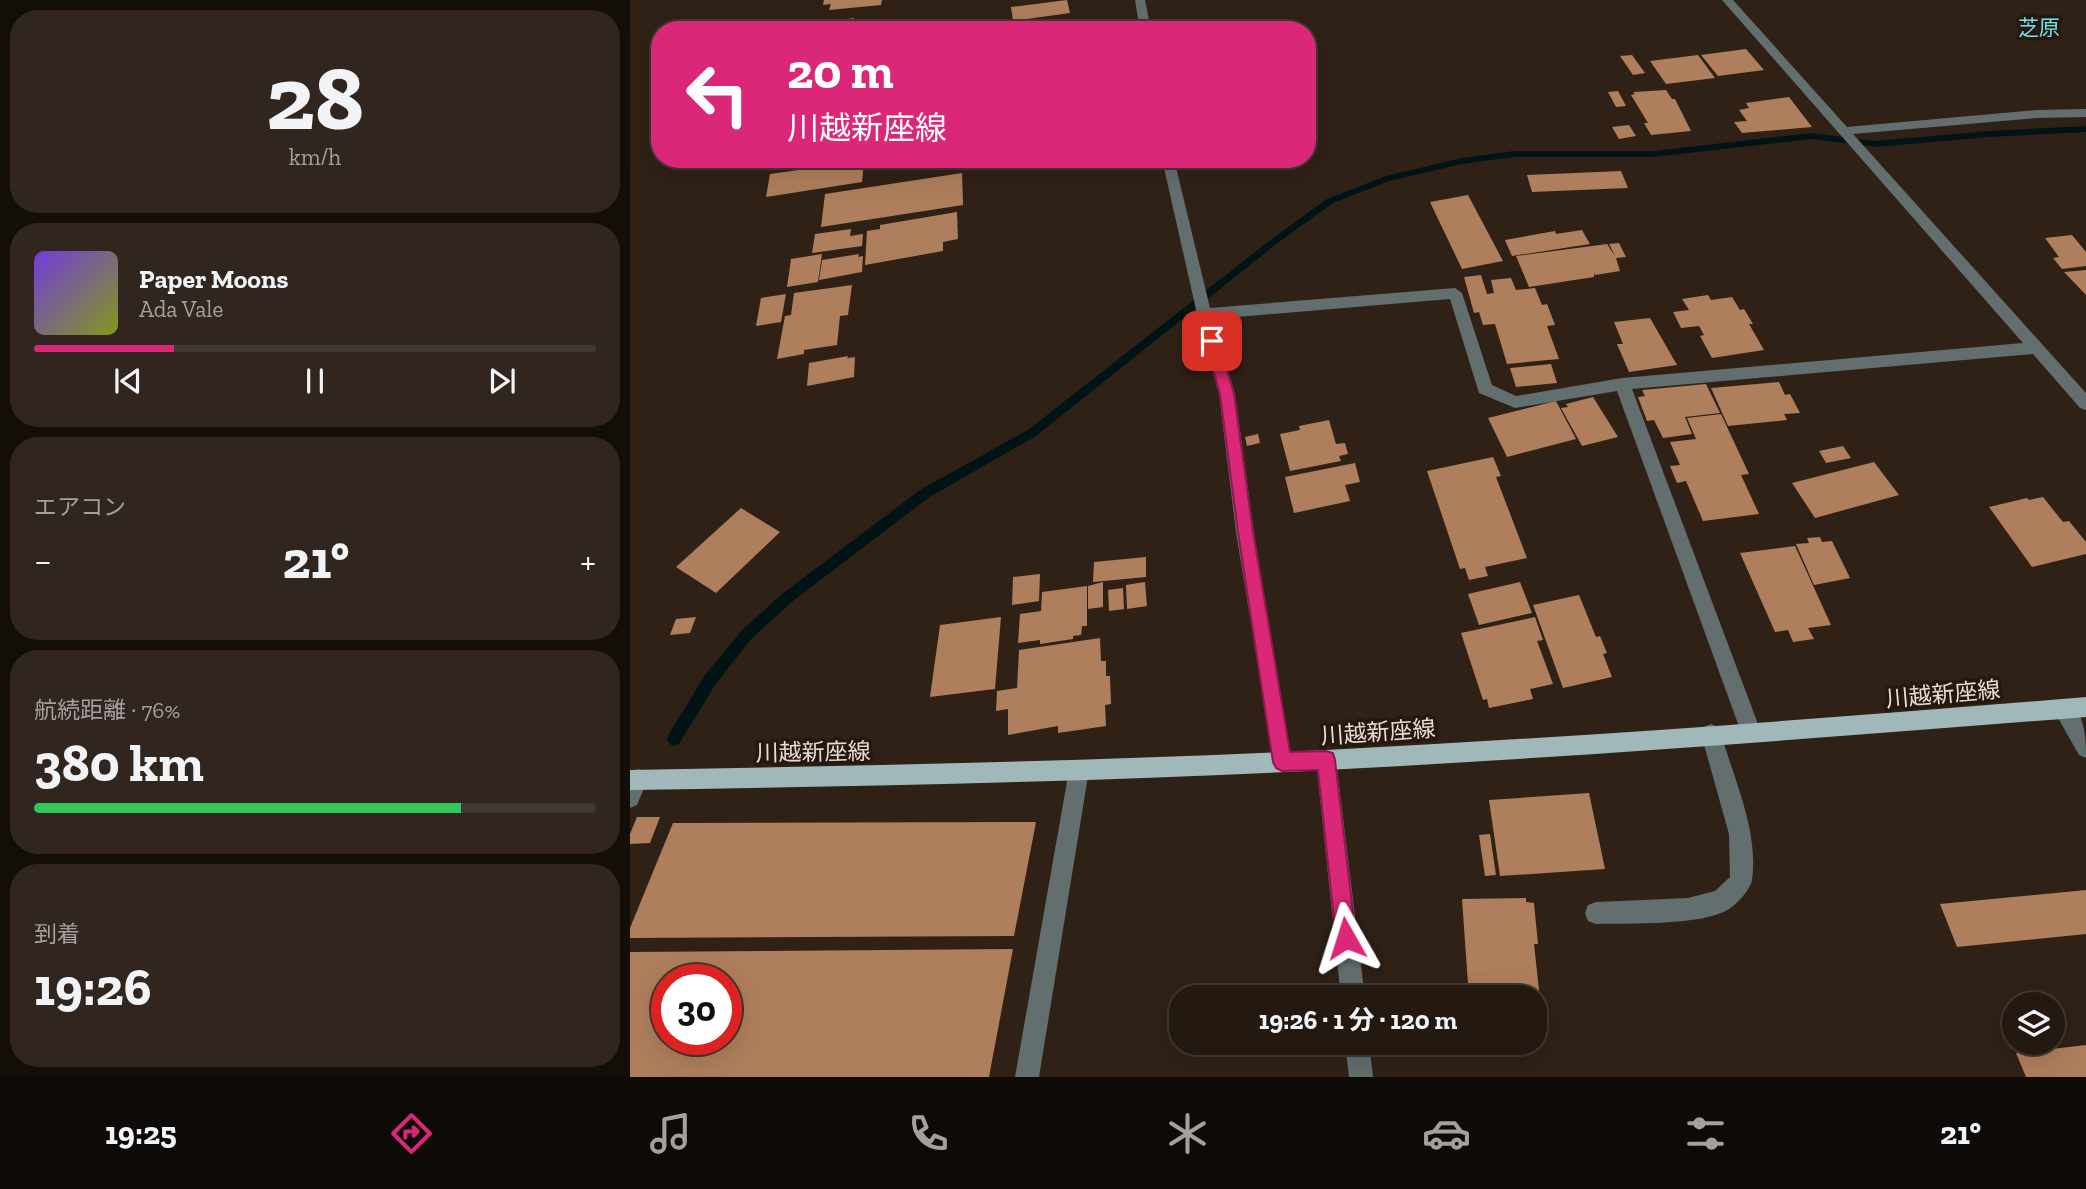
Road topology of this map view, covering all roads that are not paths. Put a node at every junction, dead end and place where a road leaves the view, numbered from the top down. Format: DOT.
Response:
graph roads {
  1 [pos="1140,0"];
  2 [pos="1727,0"];
  3 [pos="1144,21"];
  4 [pos="2086,113"];
  5 [pos="1844,131"];
  6 [pos="1170,168"];
  7 [pos="1203,314"];
  8 [pos="2036,348"];
  9 [pos="1622,384"];
  10 [pos="2086,404"];
  11 [pos="2086,707"];
  12 [pos="2063,709"];
  13 [pos="1751,732"];
  14 [pos="1712,734"];
  15 [pos="2086,748"];
  16 [pos="1326,760"];
  17 [pos="1282,762"];
  18 [pos="1079,770"];
  19 [pos="633,786"];
  20 [pos="1596,913"];
  21 [pos="1352,985"];
  22 [pos="1358,1055"];
  23 [pos="1027,1077"];
  24 [pos="1361,1077"];
  1 -- 3 [label="street"];
  2 -- 5 [label="street"];
  4 -- 5 [label="street"];
  5 -- 8 [label="street"];
  6 -- 7 [label="street"];
  7 -- 9 [label="street"];
  7 -- 17 [label="street"];
  8 -- 9 [label="street"];
  8 -- 10 [label="street"];
  9 -- 13 [label="street"];
  11 -- 12 [label="main road, 川越新座線"];
  12 -- 13 [label="main road, 川越新座線"];
  12 -- 15 [label="street"];
  13 -- 14 [label="main road, 川越新座線"];
  14 -- 16 [label="main road, 川越新座線"];
  14 -- 20 [label="street"];
  16 -- 17 [label="main road, 川越新座線"];
  16 -- 21 [label="street"];
  17 -- 18 [label="main road, 川越新座線"];
  18 -- 19 [label="main road, 川越新座線"];
  18 -- 23 [label="street"];
  22 -- 24 [label="street"];
}
